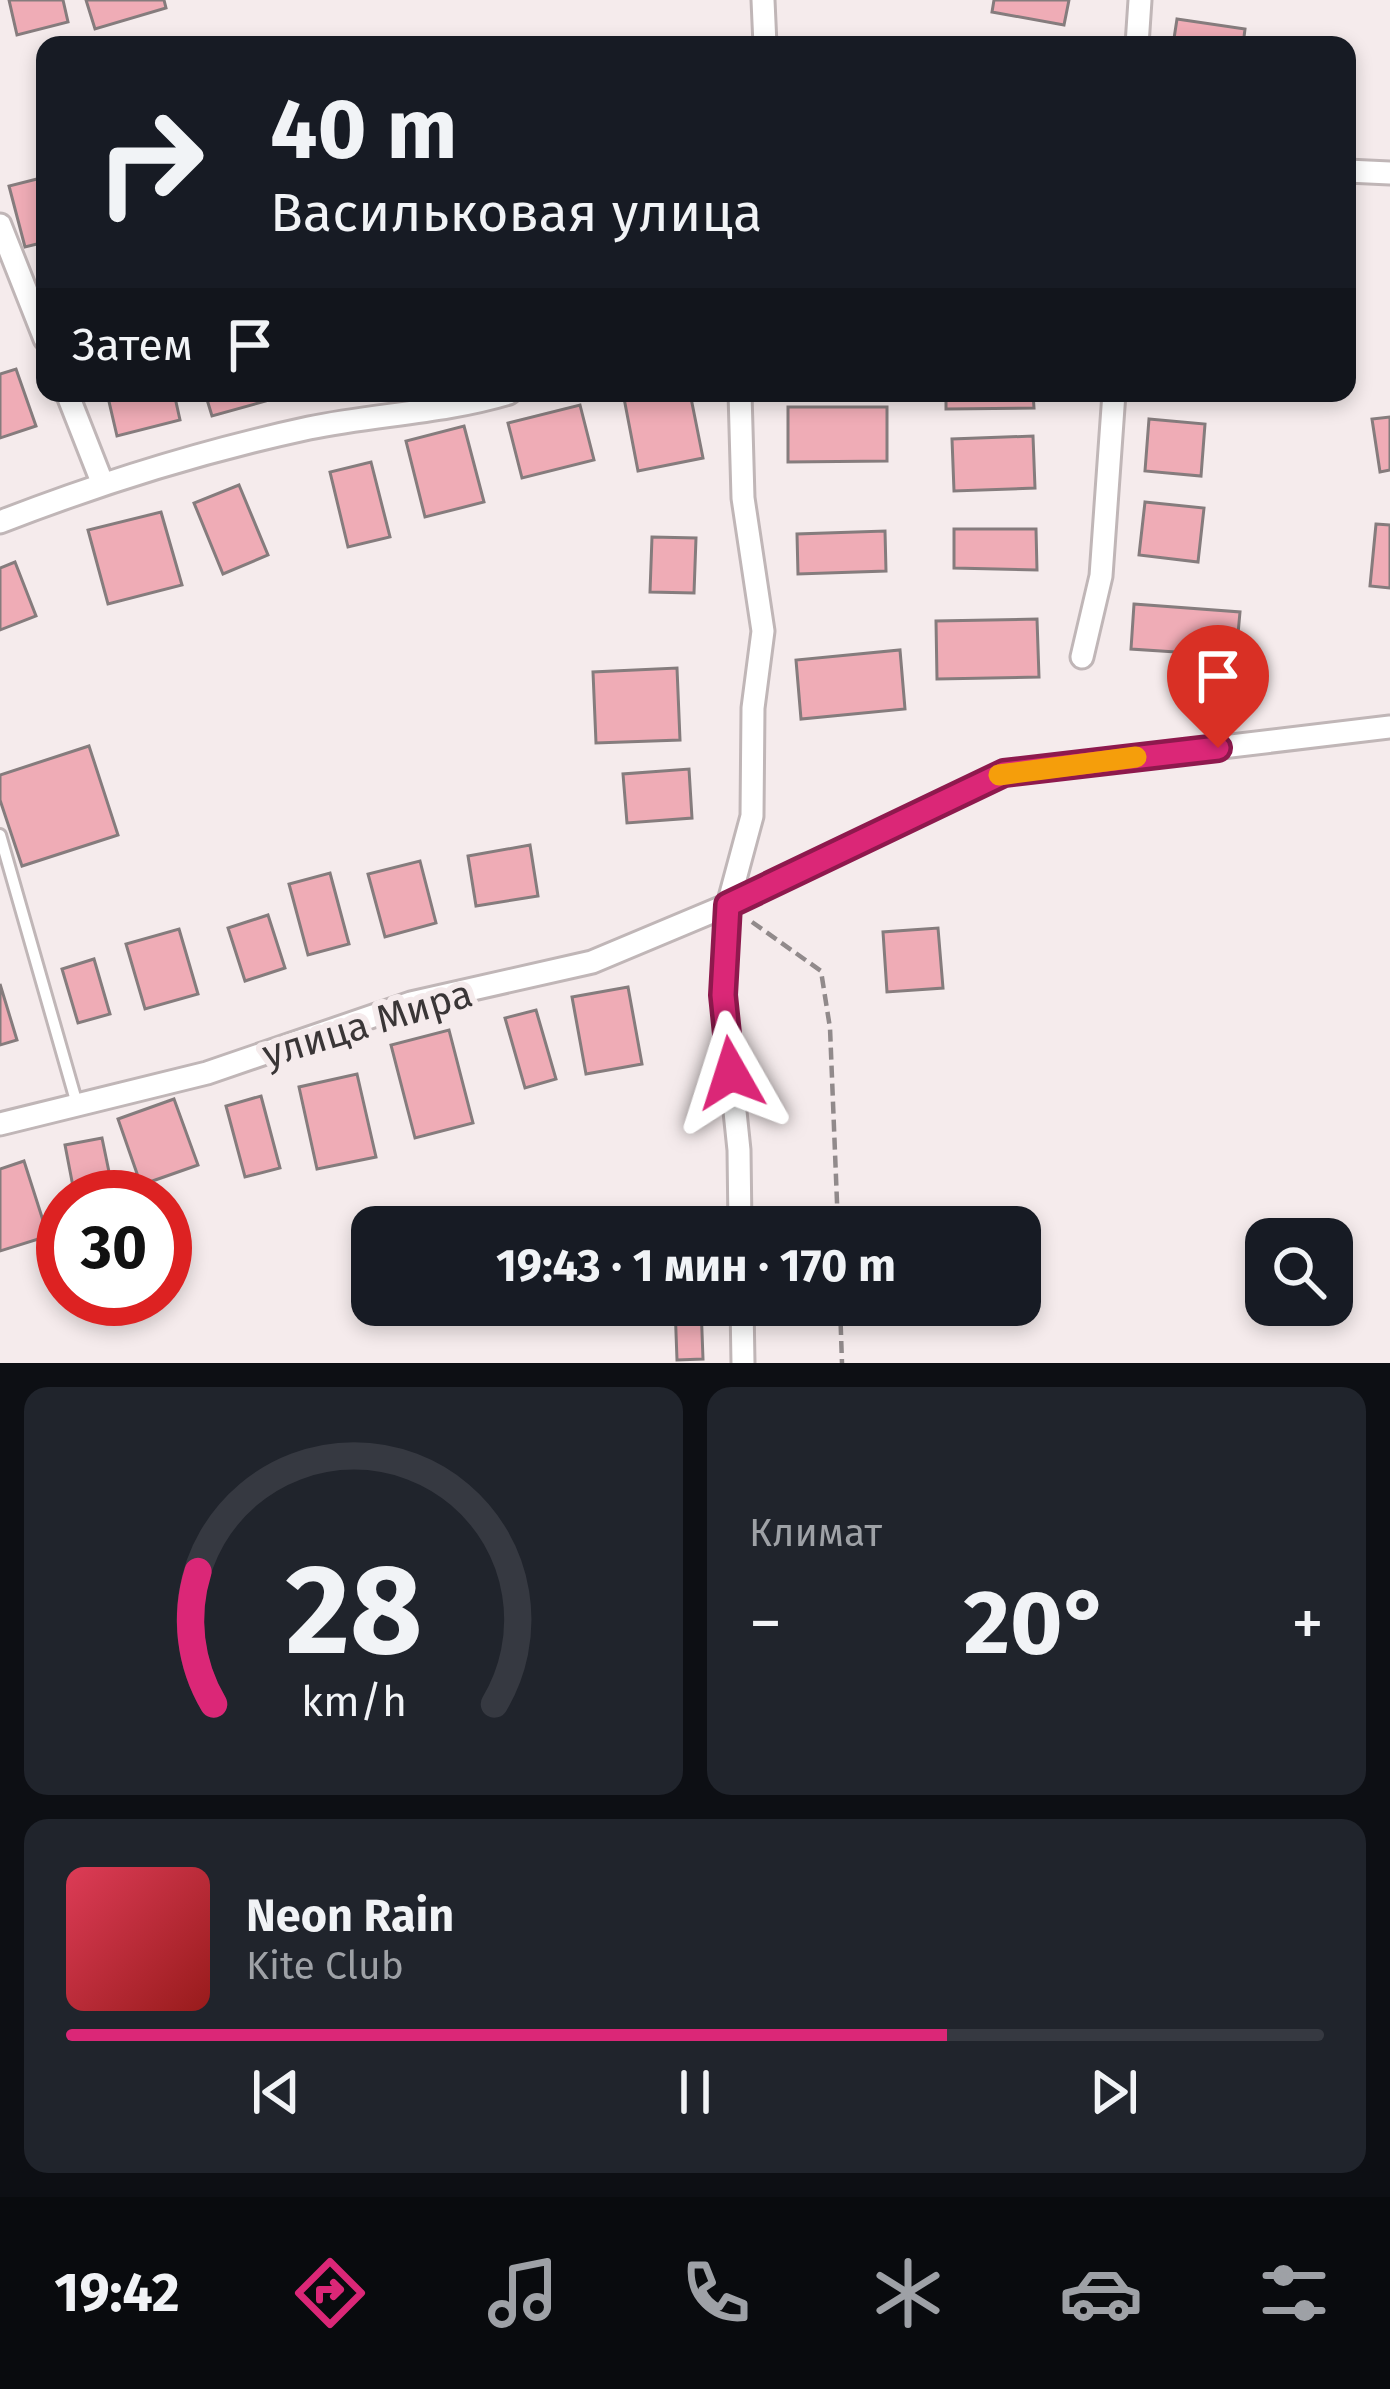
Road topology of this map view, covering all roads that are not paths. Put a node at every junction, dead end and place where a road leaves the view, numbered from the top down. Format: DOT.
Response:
graph roads {
  1 [pos="763,0"];
  2 [pos="1140,0"];
  3 [pos="765,36"];
  4 [pos="1138,36"];
  5 [pos="1356,171"];
  6 [pos="1390,173"];
  7 [pos="0,225"];
  8 [pos="36,316"];
  9 [pos="71,402"];
  10 [pos="479,402"];
  11 [pos="740,402"];
  12 [pos="1113,402"];
  13 [pos="102,482"];
  14 [pos="0,522"];
  15 [pos="1082,657"];
  16 [pos="1390,727"];
  17 [pos="0,835"];
  18 [pos="728,905"];
  19 [pos="77,1104"];
  20 [pos="0,1124"];
  21 [pos="740,1206"];
  22 [pos="742,1326"];
  23 [pos="743,1363"];
  1 -- 3 [label="street"];
  2 -- 4 [label="street"];
  5 -- 6 [label="street"];
  7 -- 8 [label="street"];
  9 -- 13 [label="street"];
  10 -- 13 [label="street"];
  11 -- 18 [label="street"];
  12 -- 15 [label="street"];
  13 -- 14 [label="street"];
  16 -- 18 [label="street, улица Мира"];
  17 -- 19 [label="lane"];
  18 -- 19 [label="street, улица Мира"];
  18 -- 21 [label="street"];
  19 -- 20 [label="street, улица Мира"];
  22 -- 23 [label="street"];
}
